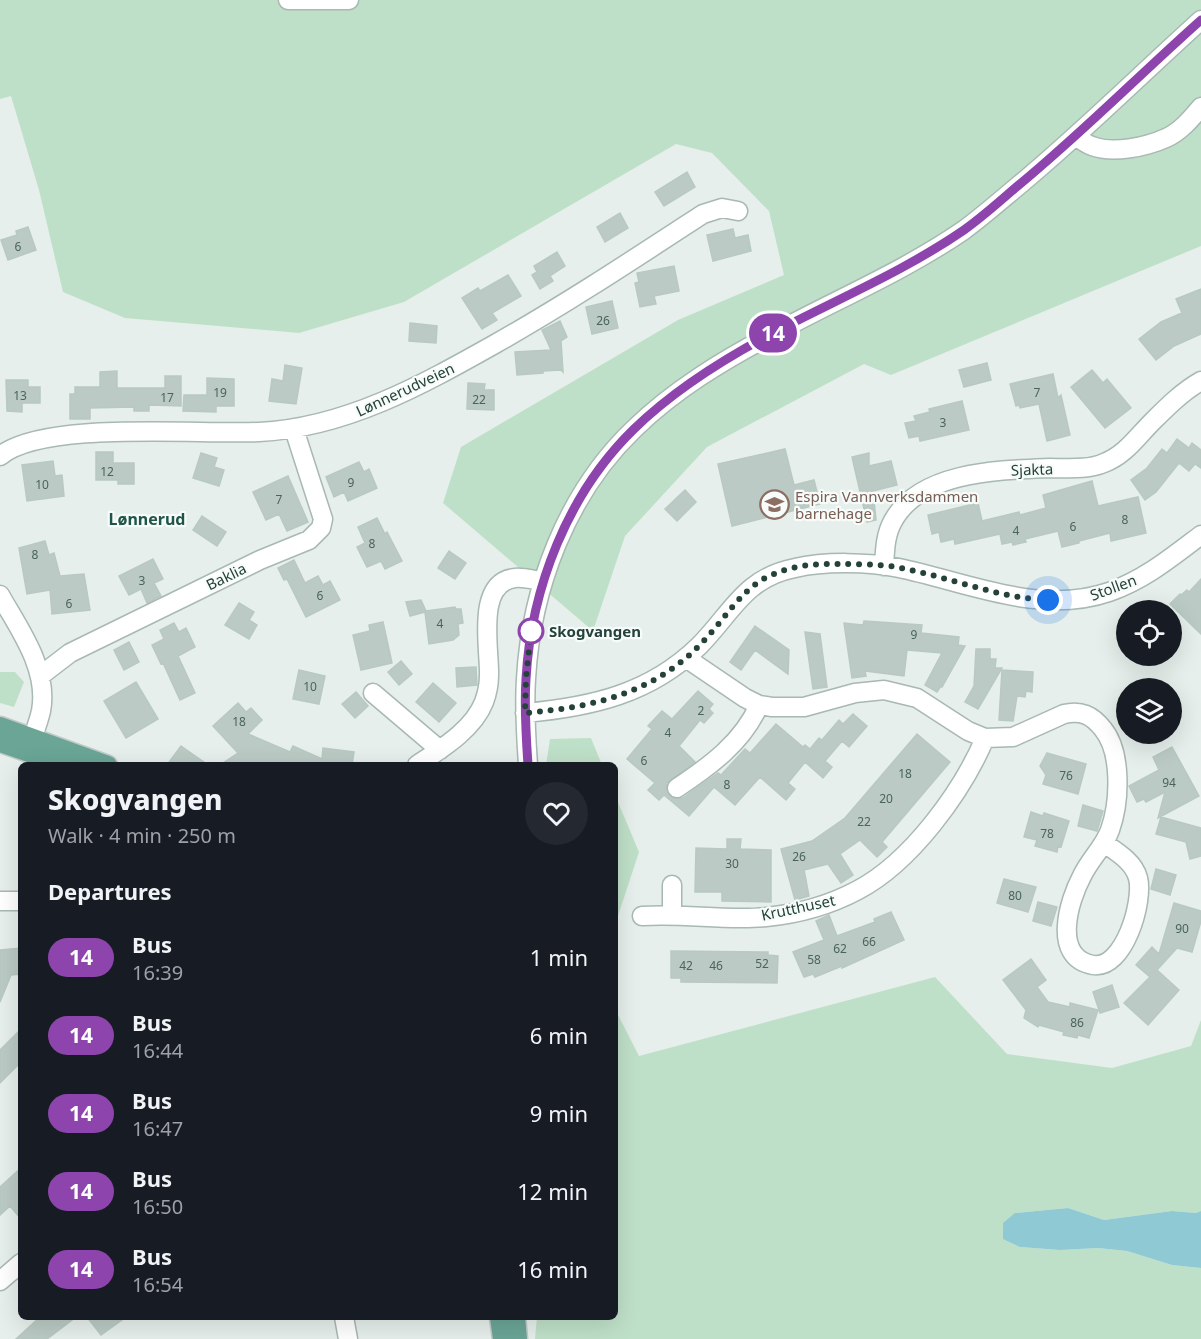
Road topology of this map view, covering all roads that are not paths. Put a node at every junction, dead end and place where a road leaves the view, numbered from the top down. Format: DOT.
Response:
graph roads {
  1 [pos="288,0"];
  2 [pos="349,0"];
  3 [pos="1201,20"];
  4 [pos="1201,107"];
  5 [pos="1076,136"];
  6 [pos="738,210"];
  7 [pos="1201,381"];
  8 [pos="294,429"];
  9 [pos="0,456"];
  10 [pos="1201,535"];
  11 [pos="884,566"];
  12 [pos="542,581"];
  13 [pos="0,595"];
  14 [pos="686,657"];
  15 [pos="40,676"];
  16 [pos="374,693"];
  17 [pos="759,705"];
  18 [pos="525,713"];
  19 [pos="0,726"];
  20 [pos="985,738"];
  21 [pos="0,743"];
  22 [pos="30,744"];
  23 [pos="440,750"];
  24 [pos="59,762"];
  25 [pos="97,762"];
  26 [pos="422,762"];
  27 [pos="528,762"];
  28 [pos="677,788"];
  29 [pos="1104,843"];
  30 [pos="672,885"];
  31 [pos="18,901"];
  32 [pos="0,902"];
  33 [pos="672,914"];
  34 [pos="642,916"];
  35 [pos="18,1266"];
  36 [pos="0,1281"];
  37 [pos="345,1320"];
  38 [pos="499,1320"];
  39 [pos="516,1320"];
  40 [pos="348,1339"];
  41 [pos="502,1339"];
  42 [pos="518,1339"];
  1 -- 2 [label="street"];
  3 -- 5 [label="street"];
  4 -- 5 [label="street"];
  5 -- 12 [label="street"];
  6 -- 8 [label="street, Lønnerudveien"];
  7 -- 11 [label="street, Sjakta"];
  8 -- 9 [label="street, Lønnerudveien"];
  8 -- 15 [label="street, Baklia"];
  10 -- 11 [label="street, Stollen"];
  11 -- 14 [label="street, Stollen"];
  12 -- 18 [label="street"];
  12 -- 23 [label="street"];
  13 -- 15 [label="street"];
  14 -- 17 [label="street"];
  14 -- 18 [label="street, Stollen"];
  15 -- 22 [label="street"];
  16 -- 23 [label="street"];
  17 -- 20 [label="street"];
  17 -- 28 [label="street"];
  18 -- 27 [label="street"];
  19 -- 22 [label="main road"];
  20 -- 29 [label="street"];
  20 -- 33 [label="street, Krutthuset"];
  21 -- 22 [label="main road"];
  22 -- 24 [label="main road"];
  22 -- 25 [label="main road"];
  23 -- 26 [label="street"];
  29 -- 29 [label="street"];
  30 -- 33 [label="street"];
  31 -- 32 [label="street"];
  33 -- 34 [label="street, Krutthuset"];
  35 -- 36 [label="street"];
  37 -- 40 [label="street"];
  38 -- 41 [label="main road"];
  39 -- 42 [label="main road"];
}
